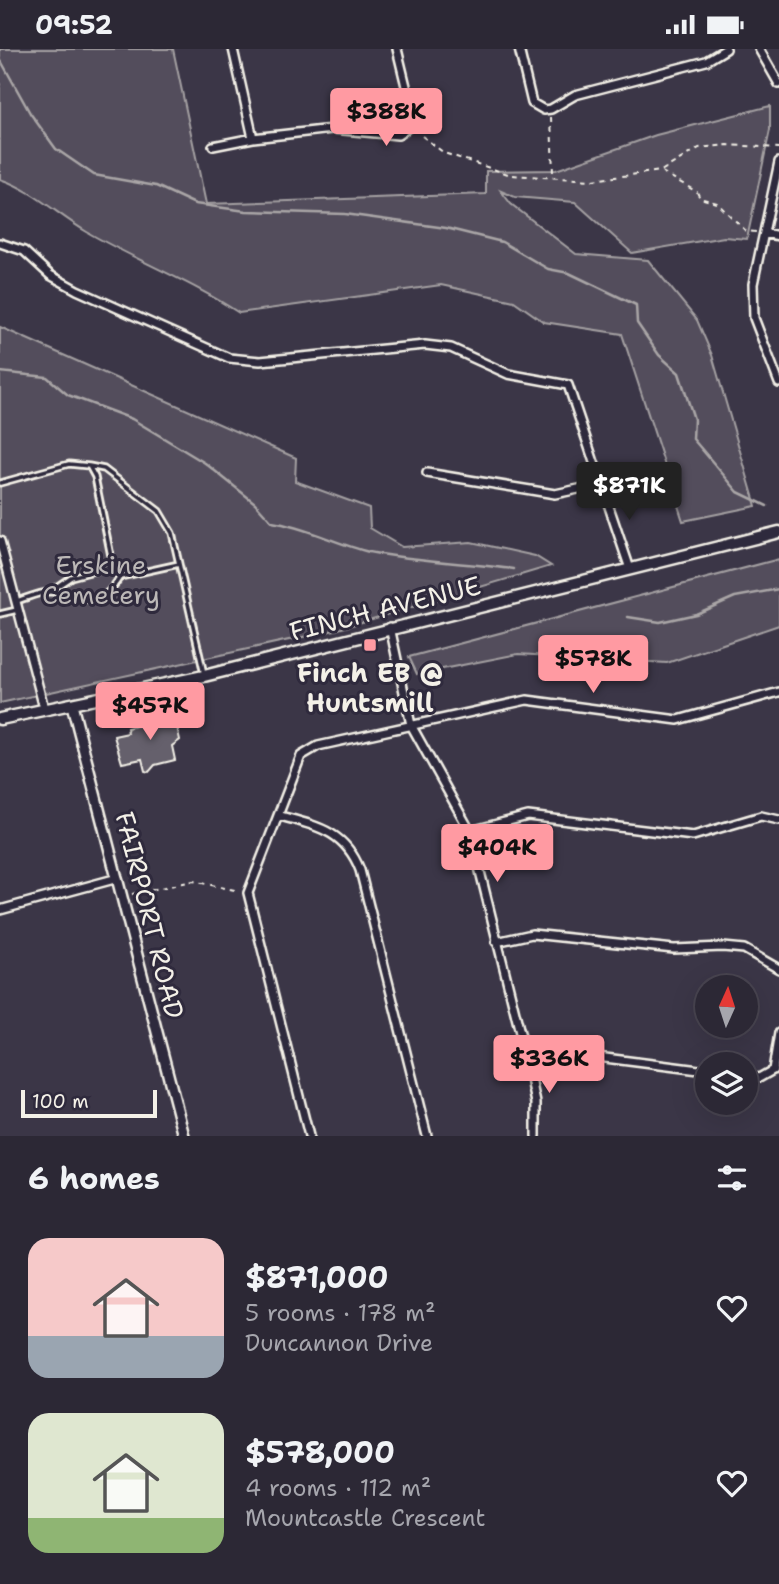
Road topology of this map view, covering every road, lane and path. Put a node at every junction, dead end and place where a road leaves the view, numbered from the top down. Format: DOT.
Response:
graph roads {
  1 [pos="233,49"];
  2 [pos="397,49"];
  3 [pos="519,49"];
  4 [pos="726,49"];
  5 [pos="758,49"];
  6 [pos="779,84"];
  7 [pos="551,109"];
  8 [pos="422,136"];
  9 [pos="253,138"];
  10 [pos="213,146"];
  11 [pos="779,148"];
  12 [pos="779,162"];
  13 [pos="661,171"];
  14 [pos="553,175"];
  15 [pos="764,233"];
  16 [pos="779,236"];
  17 [pos="0,243"];
  18 [pos="779,383"];
  19 [pos="89,466"];
  20 [pos="427,473"];
  21 [pos="0,483"];
  22 [pos="602,484"];
  23 [pos="779,532"];
  24 [pos="0,541"];
  25 [pos="179,563"];
  26 [pos="113,566"];
  27 [pos="630,569"];
  28 [pos="120,577"];
  29 [pos="49,592"];
  30 [pos="16,605"];
  31 [pos="0,614"];
  32 [pos="390,627"];
  33 [pos="204,676"];
  34 [pos="779,692"];
  35 [pos="72,705"];
  36 [pos="44,708"];
  37 [pos="0,719"];
  38 [pos="411,725"];
  39 [pos="280,815"];
  40 [pos="779,820"];
  41 [pos="470,831"];
  42 [pos="118,879"];
  43 [pos="248,893"];
  44 [pos="124,895"];
  45 [pos="0,909"];
  46 [pos="496,942"];
  47 [pos="779,969"];
  48 [pos="779,1033"];
  49 [pos="526,1058"];
  50 [pos="695,1069"];
  51 [pos="758,1078"];
  52 [pos="184,1136"];
  53 [pos="309,1136"];
  54 [pos="427,1136"];
  55 [pos="536,1136"];
  1 -- 9 [label="street"];
  2 -- 9 [label="street"];
  3 -- 7 [label="street"];
  4 -- 7 [label="street"];
  5 -- 6 [label="street"];
  7 -- 14 [label="path"];
  8 -- 14 [label="path"];
  9 -- 10 [label="street"];
  11 -- 13 [label="path"];
  12 -- 15 [label="street"];
  13 -- 14 [label="path"];
  13 -- 15 [label="path"];
  15 -- 16 [label="street"];
  15 -- 18 [label="street"];
  17 -- 22 [label="street"];
  19 -- 21 [label="lane"];
  19 -- 25 [label="lane"];
  19 -- 26 [label="lane"];
  20 -- 22 [label="street"];
  22 -- 27 [label="street"];
  23 -- 27 [label="main road, FINCH AVENUE"];
  24 -- 30 [label="street"];
  25 -- 28 [label="lane"];
  25 -- 33 [label="lane"];
  26 -- 28 [label="lane"];
  26 -- 29 [label="lane"];
  27 -- 32 [label="main road, FINCH AVENUE"];
  28 -- 29 [label="lane"];
  29 -- 30 [label="lane"];
  30 -- 31 [label="lane"];
  30 -- 36 [label="street"];
  32 -- 33 [label="main road, FINCH AVENUE"];
  32 -- 38 [label="street"];
  33 -- 35 [label="main road, FINCH AVENUE"];
  34 -- 38 [label="street"];
  35 -- 36 [label="main road, FINCH AVENUE"];
  35 -- 42 [label="street, FAIRPORT ROAD"];
  36 -- 37 [label="main road, FINCH AVENUE"];
  38 -- 39 [label="street"];
  38 -- 41 [label="street"];
  39 -- 43 [label="street"];
  39 -- 54 [label="street"];
  40 -- 41 [label="street"];
  41 -- 46 [label="street"];
  42 -- 44 [label="street, FAIRPORT ROAD"];
  42 -- 45 [label="street"];
  43 -- 44 [label="path"];
  43 -- 53 [label="street"];
  44 -- 52 [label="street, FAIRPORT ROAD"];
  46 -- 47 [label="street"];
  46 -- 49 [label="street"];
  48 -- 51 [label="street"];
  49 -- 50 [label="street"];
  49 -- 55 [label="street"];
}
